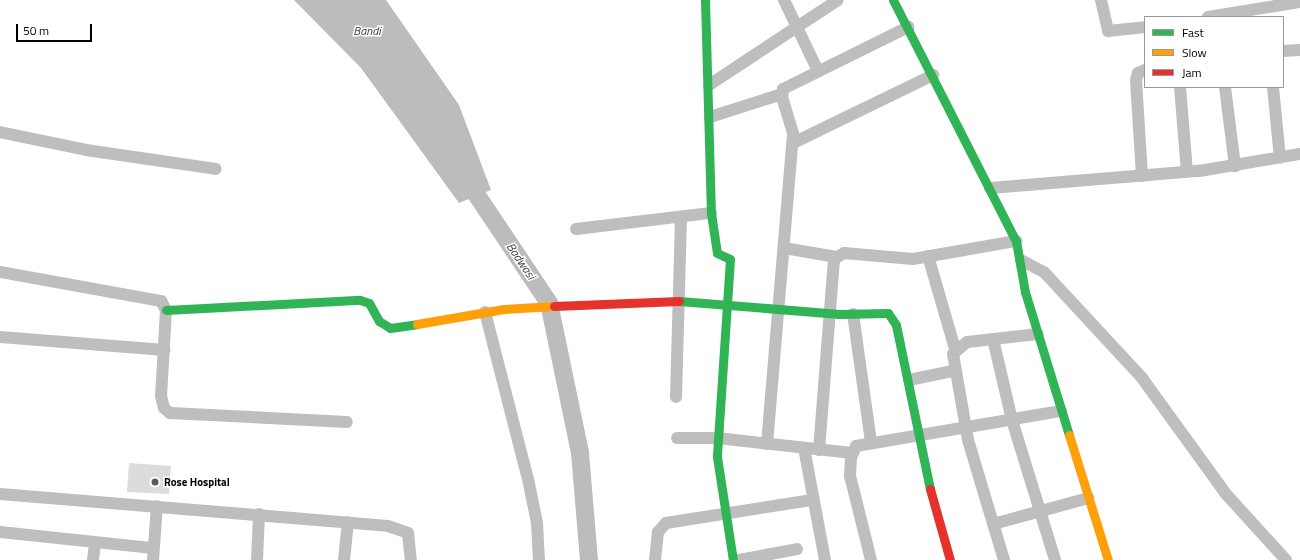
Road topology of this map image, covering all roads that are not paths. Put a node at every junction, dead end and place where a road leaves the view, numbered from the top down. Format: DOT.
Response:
graph roads {
  1 [pos="705,0"];
  2 [pos="784,0"];
  3 [pos="838,0"];
  4 [pos="893,0"];
  5 [pos="1101,0"];
  6 [pos="1300,2"];
  7 [pos="1214,16"];
  8 [pos="1144,27"];
  9 [pos="795,28"];
  10 [pos="908,28"];
  11 [pos="1300,50"];
  12 [pos="1284,51"];
  13 [pos="818,71"];
  14 [pos="1144,71"];
  15 [pos="933,75"];
  16 [pos="709,85"];
  17 [pos="1180,88"];
  18 [pos="1225,88"];
  19 [pos="1273,88"];
  20 [pos="782,94"];
  21 [pos="710,117"];
  22 [pos="0,132"];
  23 [pos="793,143"];
  24 [pos="1300,154"];
  25 [pos="1280,158"];
  26 [pos="1236,166"];
  27 [pos="216,169"];
  28 [pos="1187,172"];
  29 [pos="1142,176"];
  30 [pos="990,188"];
  31 [pos="711,213"];
  32 [pos="681,218"];
  33 [pos="576,229"];
  34 [pos="1016,241"];
  35 [pos="784,248"];
  36 [pos="928,256"];
  37 [pos="836,257"];
  38 [pos="1021,260"];
  39 [pos="0,272"];
  40 [pos="678,301"];
  41 [pos="727,305"];
  42 [pos="779,309"];
  43 [pos="166,310"];
  44 [pos="486,312"];
  45 [pos="830,313"];
  46 [pos="853,314"];
  47 [pos="1038,334"];
  48 [pos="0,337"];
  49 [pos="994,339"];
  50 [pos="955,349"];
  51 [pos="164,350"];
  52 [pos="953,371"];
  53 [pos="909,380"];
  54 [pos="676,397"];
  55 [pos="1061,411"];
  56 [pos="1012,420"];
  57 [pos="347,422"];
  58 [pos="966,428"];
  59 [pos="919,435"];
  60 [pos="677,438"];
  61 [pos="717,438"];
  62 [pos="870,442"];
  63 [pos="767,444"];
  64 [pos="804,448"];
  65 [pos="819,450"];
  66 [pos="852,453"];
  67 [pos="0,494"];
  68 [pos="1089,498"];
  69 [pos="812,500"];
  70 [pos="156,506"];
  71 [pos="726,513"];
  72 [pos="1042,513"];
  73 [pos="259,514"];
  74 [pos="348,522"];
  75 [pos="993,524"];
  76 [pos="0,532"];
  77 [pos="95,543"];
  78 [pos="154,548"];
  79 [pos="797,549"];
  80 [pos="93,560"];
  81 [pos="152,560"];
  82 [pos="257,560"];
  83 [pos="344,560"];
  84 [pos="411,560"];
  85 [pos="539,560"];
  86 [pos="655,560"];
  87 [pos="733,560"];
  88 [pos="739,560"];
  89 [pos="826,560"];
  90 [pos="871,560"];
  91 [pos="950,560"];
  92 [pos="1004,560"];
  93 [pos="1055,560"];
  94 [pos="1108,560"];
  95 [pos="1286,560"];
  1 -- 16 [label="street"];
  2 -- 9 [label="street"];
  3 -- 9 [label="street"];
  4 -- 10 [label="street"];
  5 -- 8 [label="street"];
  6 -- 7 [label="street"];
  9 -- 13 [label="street"];
  9 -- 16 [label="street"];
  10 -- 13 [label="street"];
  10 -- 15 [label="street"];
  11 -- 12 [label="street"];
  13 -- 20 [label="street"];
  14 -- 29 [label="street"];
  15 -- 23 [label="street"];
  15 -- 30 [label="street"];
  16 -- 21 [label="street"];
  17 -- 28 [label="street"];
  18 -- 26 [label="street"];
  19 -- 25 [label="street"];
  20 -- 21 [label="street"];
  20 -- 23 [label="street"];
  21 -- 31 [label="street"];
  22 -- 27 [label="street"];
  23 -- 35 [label="street"];
  24 -- 25 [label="street"];
  25 -- 26 [label="street"];
  26 -- 28 [label="street"];
  28 -- 29 [label="street"];
  29 -- 30 [label="street"];
  30 -- 34 [label="street"];
  31 -- 32 [label="street"];
  31 -- 41 [label="street"];
  32 -- 33 [label="street"];
  32 -- 40 [label="street"];
  34 -- 36 [label="street"];
  34 -- 38 [label="street"];
  35 -- 37 [label="street"];
  35 -- 42 [label="street"];
  36 -- 37 [label="street"];
  36 -- 50 [label="street"];
  37 -- 45 [label="street"];
  38 -- 47 [label="street"];
  38 -- 95 [label="street"];
  39 -- 43 [label="street"];
  40 -- 41 [label="street"];
  40 -- 44 [label="street"];
  40 -- 54 [label="street"];
  41 -- 42 [label="street"];
  41 -- 61 [label="street"];
  42 -- 45 [label="street"];
  42 -- 63 [label="street"];
  43 -- 44 [label="street"];
  43 -- 51 [label="street"];
  44 -- 85 [label="street"];
  45 -- 46 [label="street"];
  45 -- 65 [label="street"];
  46 -- 53 [label="street"];
  46 -- 62 [label="street"];
  47 -- 49 [label="street"];
  47 -- 55 [label="street"];
  48 -- 51 [label="street"];
  49 -- 50 [label="street"];
  49 -- 56 [label="street"];
  50 -- 52 [label="street"];
  51 -- 57 [label="street"];
  52 -- 53 [label="street"];
  52 -- 58 [label="street"];
  53 -- 59 [label="street"];
  55 -- 56 [label="street"];
  55 -- 68 [label="street"];
  56 -- 58 [label="street"];
  56 -- 72 [label="street"];
  58 -- 59 [label="street"];
  58 -- 75 [label="street"];
  59 -- 62 [label="street"];
  59 -- 91 [label="street"];
  60 -- 61 [label="street"];
  61 -- 63 [label="street"];
  61 -- 71 [label="street"];
  62 -- 66 [label="street"];
  63 -- 64 [label="street"];
  64 -- 65 [label="street"];
  64 -- 69 [label="street"];
  65 -- 66 [label="street"];
  66 -- 90 [label="street"];
  67 -- 70 [label="street"];
  68 -- 72 [label="street"];
  68 -- 94 [label="street"];
  69 -- 71 [label="street"];
  69 -- 89 [label="street"];
  70 -- 73 [label="street"];
  70 -- 78 [label="street"];
  71 -- 86 [label="street"];
  71 -- 87 [label="street"];
  72 -- 75 [label="street"];
  72 -- 93 [label="street"];
  73 -- 74 [label="street"];
  73 -- 82 [label="street"];
  74 -- 83 [label="street"];
  74 -- 84 [label="street"];
  75 -- 92 [label="street"];
  76 -- 77 [label="street"];
  77 -- 78 [label="street"];
  77 -- 80 [label="street"];
  78 -- 81 [label="street"];
  79 -- 88 [label="street"];
}
